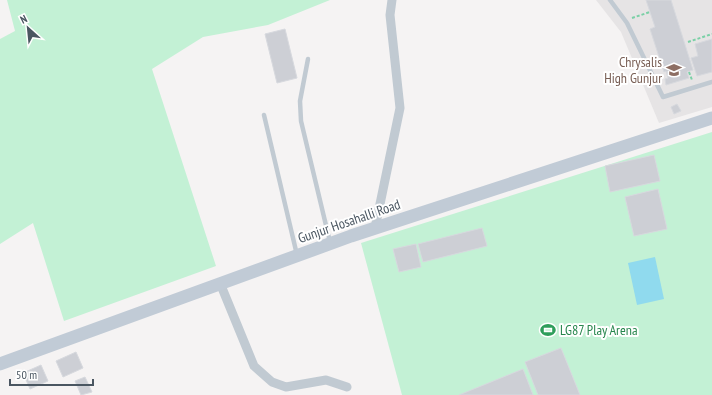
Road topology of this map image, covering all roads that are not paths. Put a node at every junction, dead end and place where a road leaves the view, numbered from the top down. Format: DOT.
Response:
graph roads {
  1 [pos="392,0"];
  2 [pos="610,0"];
  3 [pos="308,59"];
  4 [pos="712,82"];
  5 [pos="264,115"];
  6 [pos="712,118"];
  7 [pos="375,228"];
  8 [pos="330,243"];
  9 [pos="297,255"];
  10 [pos="220,283"];
  11 [pos="0,364"];
  12 [pos="348,387"];
  1 -- 7 [label="street"];
  2 -- 4 [label="lane"];
  3 -- 8 [label="lane"];
  5 -- 9 [label="lane"];
  6 -- 7 [label="street, Gunjur Hosahalli Road"];
  7 -- 8 [label="street, Gunjur Hosahalli Road"];
  8 -- 9 [label="street, Gunjur Hosahalli Road"];
  9 -- 10 [label="street, Gunjur Hosahalli Road"];
  10 -- 11 [label="street, Gunjur Hosahalli Road"];
  10 -- 12 [label="street"];
}
